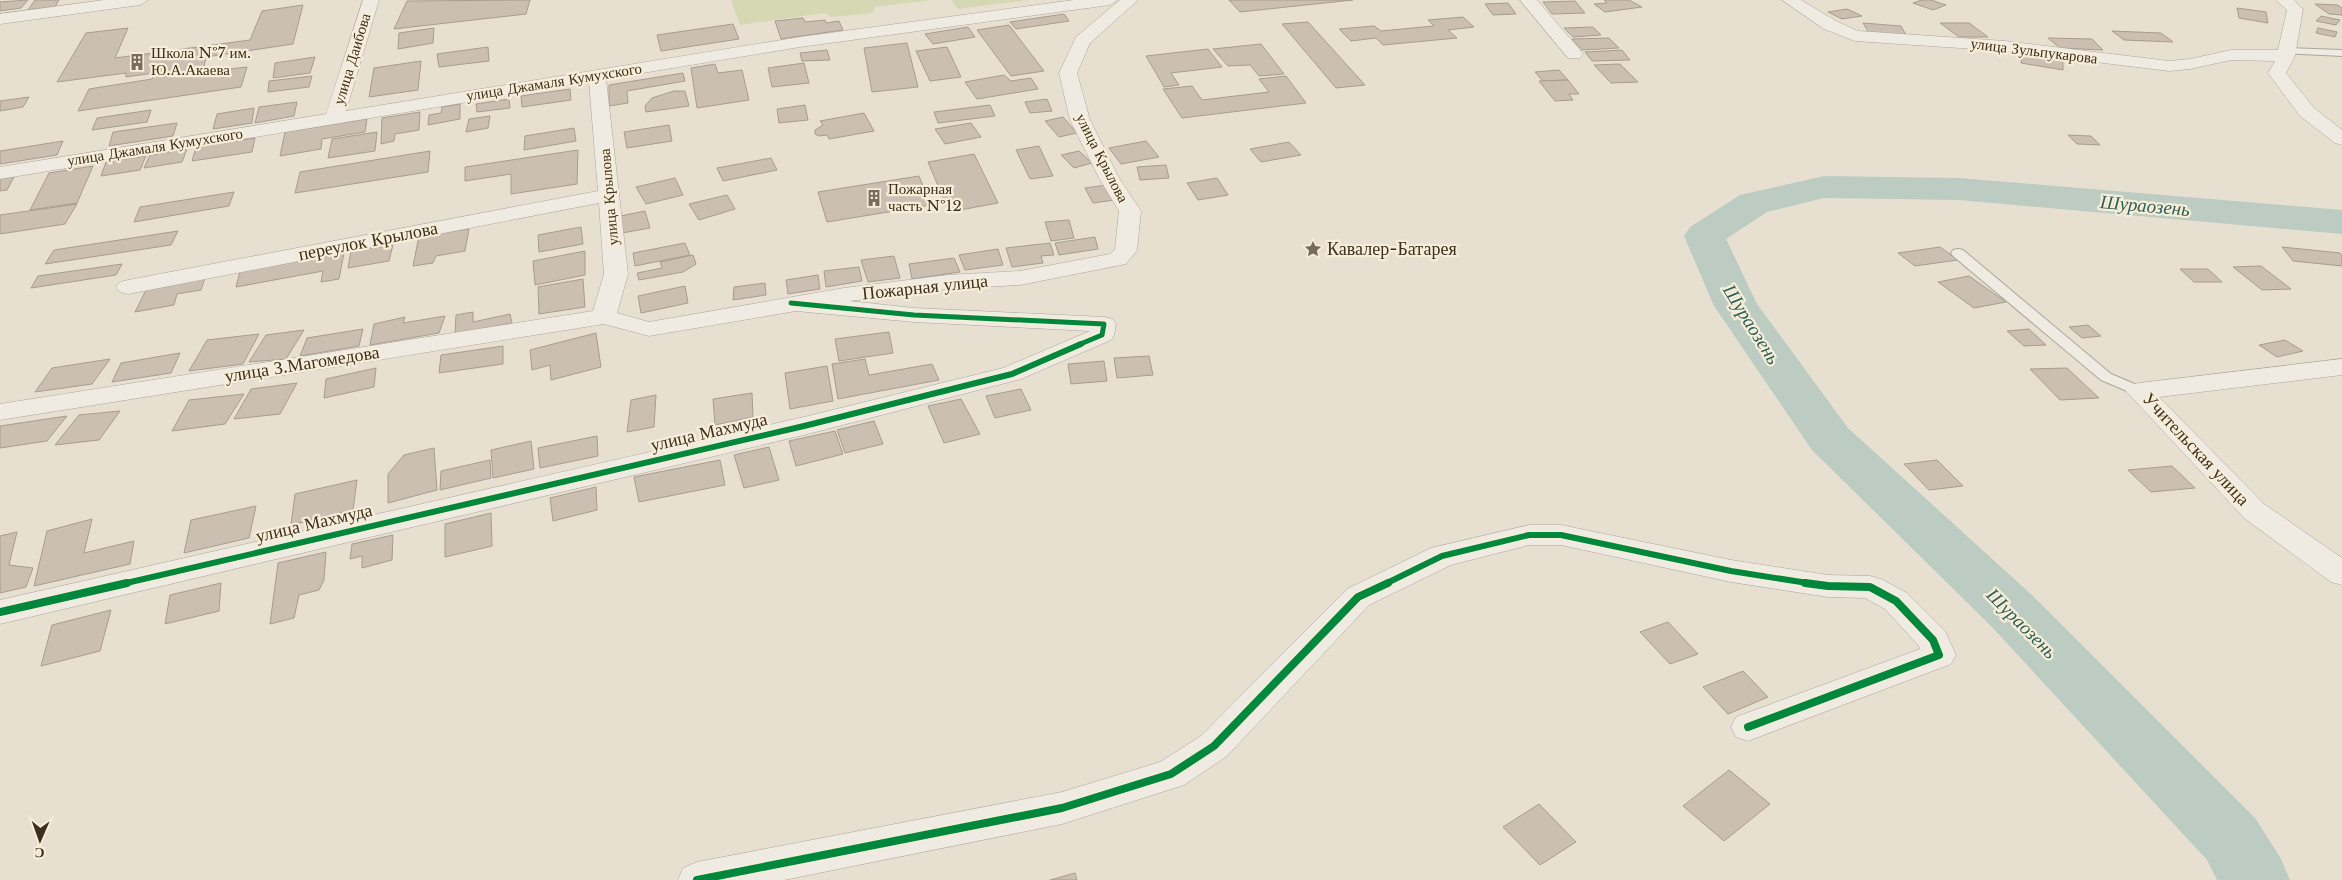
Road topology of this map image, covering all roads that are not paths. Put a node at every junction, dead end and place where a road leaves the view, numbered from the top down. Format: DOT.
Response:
graph roads {
  1 [pos="140,0"];
  2 [pos="371,0"];
  3 [pos="1110,0"];
  4 [pos="1130,0"];
  5 [pos="1528,0"];
  6 [pos="1790,0"];
  7 [pos="2284,0"];
  8 [pos="0,19"];
  9 [pos="2342,53"];
  10 [pos="1574,54"];
  11 [pos="2287,54"];
  12 [pos="597,75"];
  13 [pos="334,118"];
  14 [pos="2342,139"];
  15 [pos="0,172"];
  16 [pos="608,195"];
  17 [pos="1126,250"];
  18 [pos="1958,253"];
  19 [pos="128,287"];
  20 [pos="791,303"];
  21 [pos="604,317"];
  22 [pos="2342,367"];
  23 [pos="2139,391"];
  24 [pos="0,412"];
  25 [pos="2342,574"];
  26 [pos="0,612"];
  27 [pos="1748,727"];
  28 [pos="697,880"];
  1 -- 8 [label="street"];
  2 -- 13 [label="street, улица Даибова"];
  3 -- 12 [label="street, улица Джамаля Кумухского"];
  4 -- 17 [label="street, улица Крылова"];
  5 -- 10 [label="street"];
  6 -- 11 [label="street, улица Зульпукарова"];
  7 -- 11 [label="street"];
  9 -- 11 [label="lane"];
  11 -- 14 [label="street"];
  12 -- 13 [label="street, улица Джамаля Кумухского"];
  12 -- 16 [label="street, улица Крылова"];
  13 -- 15 [label="street, улица Джамаля Кумухского"];
  16 -- 19 [label="street, переулок Крылова"];
  16 -- 21 [label="street, улица Крылова"];
  17 -- 20 [label="street, Пожарная улица"];
  18 -- 23 [label="lane"];
  20 -- 21 [label="street, Пожарная улица"];
  20 -- 26 [label="street, улица Махмуда"];
  21 -- 24 [label="street, улица З.Магомедова"];
  22 -- 23 [label="street, Учительская улица"];
  23 -- 25 [label="street, Учительская улица"];
  27 -- 28 [label="street"];
}
